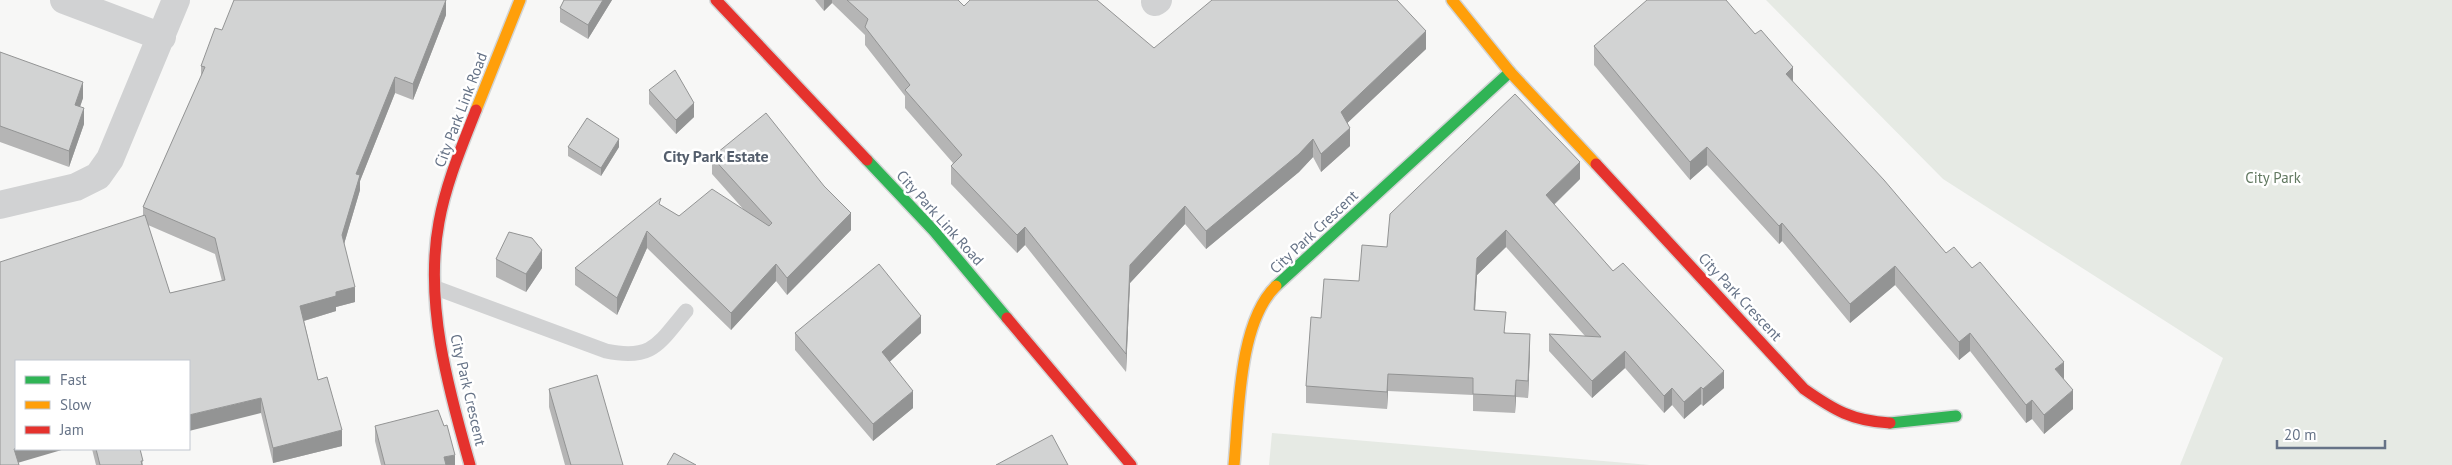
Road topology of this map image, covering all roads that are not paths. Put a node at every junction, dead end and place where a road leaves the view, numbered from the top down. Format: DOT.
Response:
graph roads {
  1 [pos="64,0"];
  2 [pos="176,0"];
  3 [pos="520,0"];
  4 [pos="716,0"];
  5 [pos="1452,0"];
  6 [pos="162,37"];
  7 [pos="1510,72"];
  8 [pos="0,205"];
  9 [pos="437,232"];
  10 [pos="436,288"];
  11 [pos="686,311"];
  12 [pos="1956,416"];
  13 [pos="470,465"];
  14 [pos="1131,465"];
  15 [pos="1234,465"];
  1 -- 6 [label="street"];
  2 -- 6 [label="street"];
  3 -- 9 [label="street, City Park Link Road"];
  4 -- 14 [label="street, City Park Link Road"];
  5 -- 7 [label="street, City Park Crescent"];
  6 -- 8 [label="street"];
  7 -- 12 [label="street, City Park Crescent"];
  7 -- 15 [label="street, City Park Crescent"];
  9 -- 10 [label="street, City Park Crescent"];
  10 -- 11 [label="lane"];
  10 -- 13 [label="street, City Park Crescent"];
}
